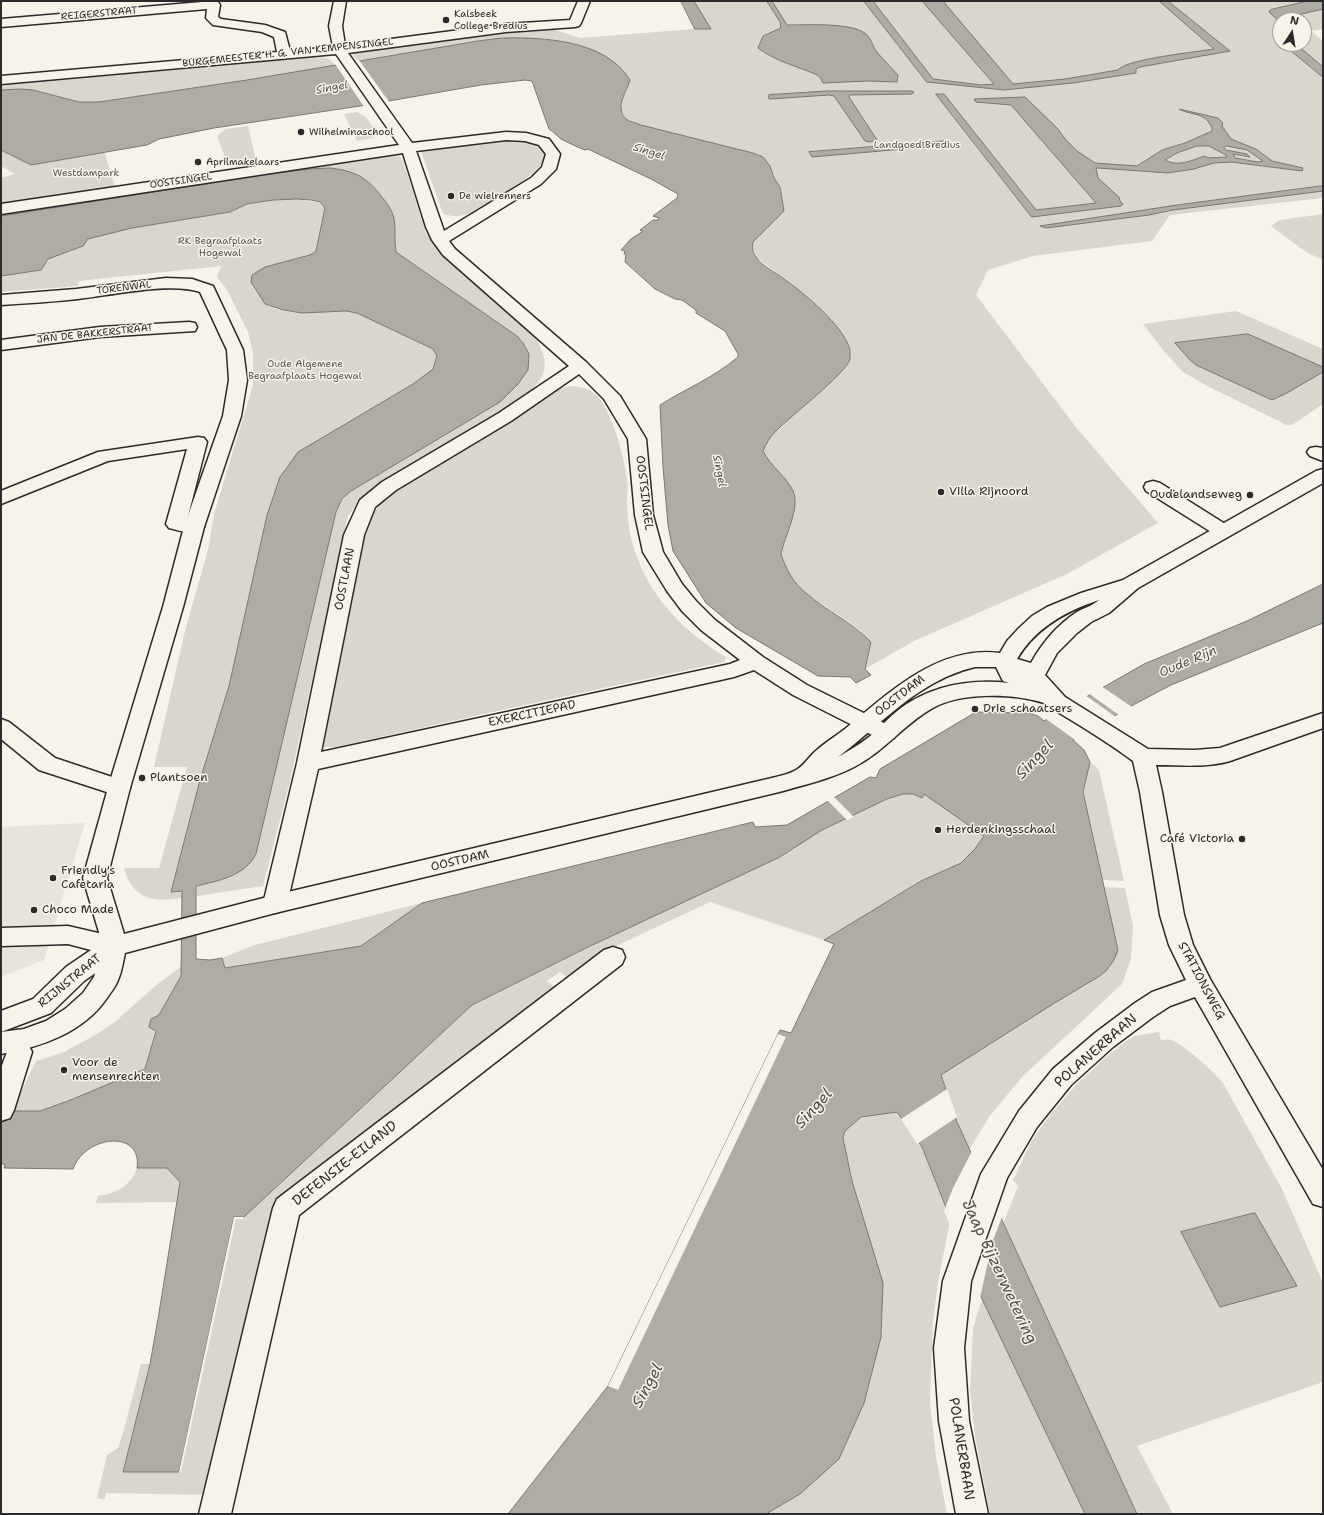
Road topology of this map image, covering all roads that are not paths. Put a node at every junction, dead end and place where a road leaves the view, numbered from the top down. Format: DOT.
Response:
graph roads {
  1 [pos="80,1"];
  2 [pos="340,1"];
  3 [pos="584,1"];
  4 [pos="214,3"];
  5 [pos="79,16"];
  6 [pos="1,23"];
  7 [pos="284,55"];
  8 [pos="343,56"];
  9 [pos="1,80"];
  10 [pos="408,148"];
  11 [pos="1,208"];
  12 [pos="440,240"];
  13 [pos="1,300"];
  14 [pos="190,327"];
  15 [pos="1,345"];
  16 [pos="580,366"];
  17 [pos="1323,475"];
  18 [pos="1153,487"];
  19 [pos="1,498"];
  20 [pos="194,527"];
  21 [pos="1223,531"];
  22 [pos="1131,584"];
  23 [pos="756,662"];
  24 [pos="1005,662"];
  25 [pos="1035,676"];
  26 [pos="1015,690"];
  27 [pos="1059,702"];
  28 [pos="1323,720"];
  29 [pos="866,722"];
  30 [pos="1,727"];
  31 [pos="886,733"];
  32 [pos="1143,757"];
  33 [pos="308,763"];
  34 [pos="805,775"];
  35 [pos="119,788"];
  36 [pos="275,904"];
  37 [pos="1,937"];
  38 [pos="115,946"];
  39 [pos="613,957"];
  40 [pos="1201,985"];
  41 [pos="1,1022"];
  42 [pos="10,1048"];
  43 [pos="1,1110"];
  44 [pos="1323,1195"];
  45 [pos="214,1514"];
  46 [pos="972,1514"];
  1 -- 5 [label="street"];
  2 -- 8 [label="street, OOSTSINGEL"];
  3 -- 8 [label="street, BURGEMEESTER H. G. VAN KEMPENSINGEL"];
  4 -- 5 [label="street, REIGERSTRAAT"];
  4 -- 7 [label="street, REIGERSTRAAT"];
  5 -- 6 [label="street, REIGERSTRAAT"];
  7 -- 8 [label="street, BURGEMEESTER H. G. VAN KEMPENSINGEL"];
  7 -- 9 [label="street, BURGEMEESTER H. G. VAN KEMPENSINGEL"];
  8 -- 10 [label="street, OOSTSINGEL"];
  10 -- 11 [label="street, OOSTSINGEL"];
  10 -- 12 [label="street, OOSTSINGEL"];
  10 -- 12 [label="street, OOSTSINGEL"];
  12 -- 16 [label="street, OOSTSINGEL"];
  13 -- 20 [label="street, TORENWAL"];
  14 -- 15 [label="street, JAN DE BAKKERSTRAAT"];
  16 -- 23 [label="street, OOSTSINGEL"];
  16 -- 33 [label="street, OOSTLAAN"];
  17 -- 21 [label="street"];
  18 -- 21 [label="street"];
  19 -- 20 [label="street"];
  20 -- 35 [label="street"];
  21 -- 22 [label="street"];
  22 -- 24 [label="street"];
  22 -- 25 [label="street"];
  23 -- 29 [label="street, OOSTSINGEL"];
  23 -- 33 [label="street, EXERCITIEPAD"];
  24 -- 25 [label="street, OOSTDAM"];
  24 -- 26 [label="street"];
  24 -- 29 [label="street, OOSTDAM"];
  25 -- 26 [label="street"];
  25 -- 27 [label="street"];
  26 -- 27 [label="street"];
  26 -- 31 [label="street, OOSTDAM"];
  27 -- 32 [label="street"];
  28 -- 32 [label="street"];
  29 -- 31 [label="street, OOSTSINGEL"];
  29 -- 34 [label="street, OOSTDAM"];
  30 -- 35 [label="street"];
  31 -- 34 [label="street, OOSTDAM"];
  32 -- 40 [label="street, STATIONSWEG"];
  33 -- 36 [label="street, OOSTLAAN"];
  34 -- 36 [label="street, OOSTDAM"];
  35 -- 38 [label="street"];
  36 -- 38 [label="street, OOSTDAM"];
  37 -- 38 [label="street"];
  38 -- 41 [label="street, RIJNSTRAAT"];
  38 -- 42 [label="street"];
  39 -- 45 [label="street, DEFENSIE-EILAND"];
  40 -- 44 [label="street, STATIONSWEG"];
  40 -- 46 [label="street, POLANERBAAN"];
  42 -- 43 [label="street"];
}
